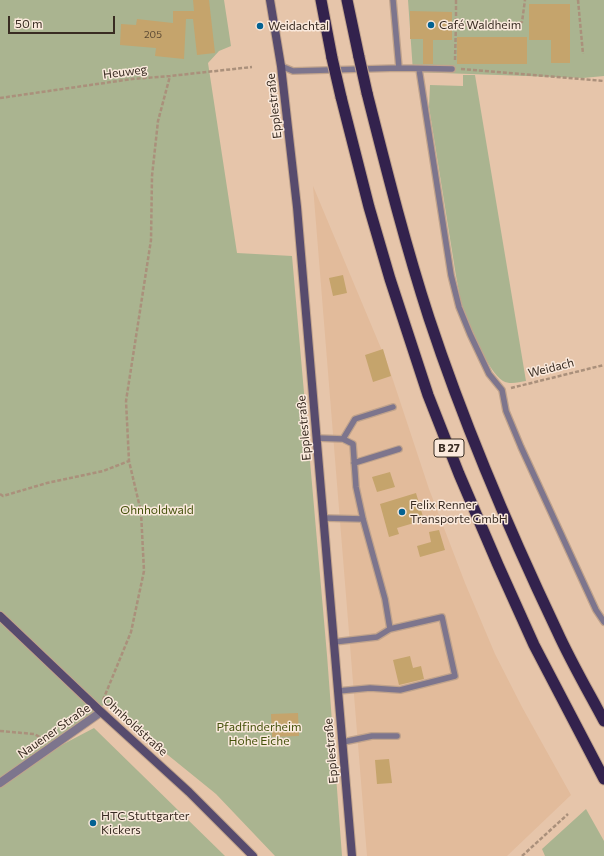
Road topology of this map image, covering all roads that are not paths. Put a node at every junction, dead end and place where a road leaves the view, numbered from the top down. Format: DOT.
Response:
graph roads {
  1 [pos="270,0"];
  2 [pos="321,0"];
  3 [pos="347,0"];
  4 [pos="393,0"];
  5 [pos="281,66"];
  6 [pos="399,68"];
  7 [pos="419,69"];
  8 [pos="454,69"];
  9 [pos="393,407"];
  10 [pos="317,438"];
  11 [pos="343,439"];
  12 [pos="400,449"];
  13 [pos="354,463"];
  14 [pos="324,518"];
  15 [pos="363,519"];
  16 [pos="0,616"];
  17 [pos="604,622"];
  18 [pos="390,629"];
  19 [pos="334,642"];
  20 [pos="338,691"];
  21 [pos="100,711"];
  22 [pos="604,721"];
  23 [pos="397,736"];
  24 [pos="343,742"];
  25 [pos="604,779"];
  26 [pos="0,783"];
  27 [pos="253,856"];
  28 [pos="352,856"];
  1 -- 5 [label="main road, Epplestraße"];
  2 -- 25 [label="highway, B 27, bridge"];
  3 -- 22 [label="highway, B 27, bridge"];
  4 -- 6 [label="lane"];
  5 -- 6 [label="lane"];
  5 -- 10 [label="main road, Epplestraße"];
  6 -- 7 [label="lane"];
  7 -- 8 [label="lane"];
  7 -- 17 [label="lane"];
  9 -- 11 [label="lane"];
  10 -- 11 [label="lane"];
  10 -- 14 [label="main road, Epplestraße"];
  11 -- 13 [label="lane"];
  12 -- 13 [label="lane"];
  13 -- 15 [label="lane"];
  14 -- 15 [label="lane"];
  14 -- 19 [label="main road, Epplestraße"];
  15 -- 18 [label="lane"];
  16 -- 21 [label="main road, Ohnholdstraße"];
  18 -- 19 [label="lane"];
  18 -- 20 [label="lane"];
  19 -- 20 [label="main road, Epplestraße"];
  20 -- 24 [label="main road, Epplestraße"];
  21 -- 26 [label="street, Nauener Straße"];
  21 -- 27 [label="main road, Ohnholdstraße"];
  23 -- 24 [label="lane"];
  24 -- 28 [label="main road, Epplestraße"];
}
